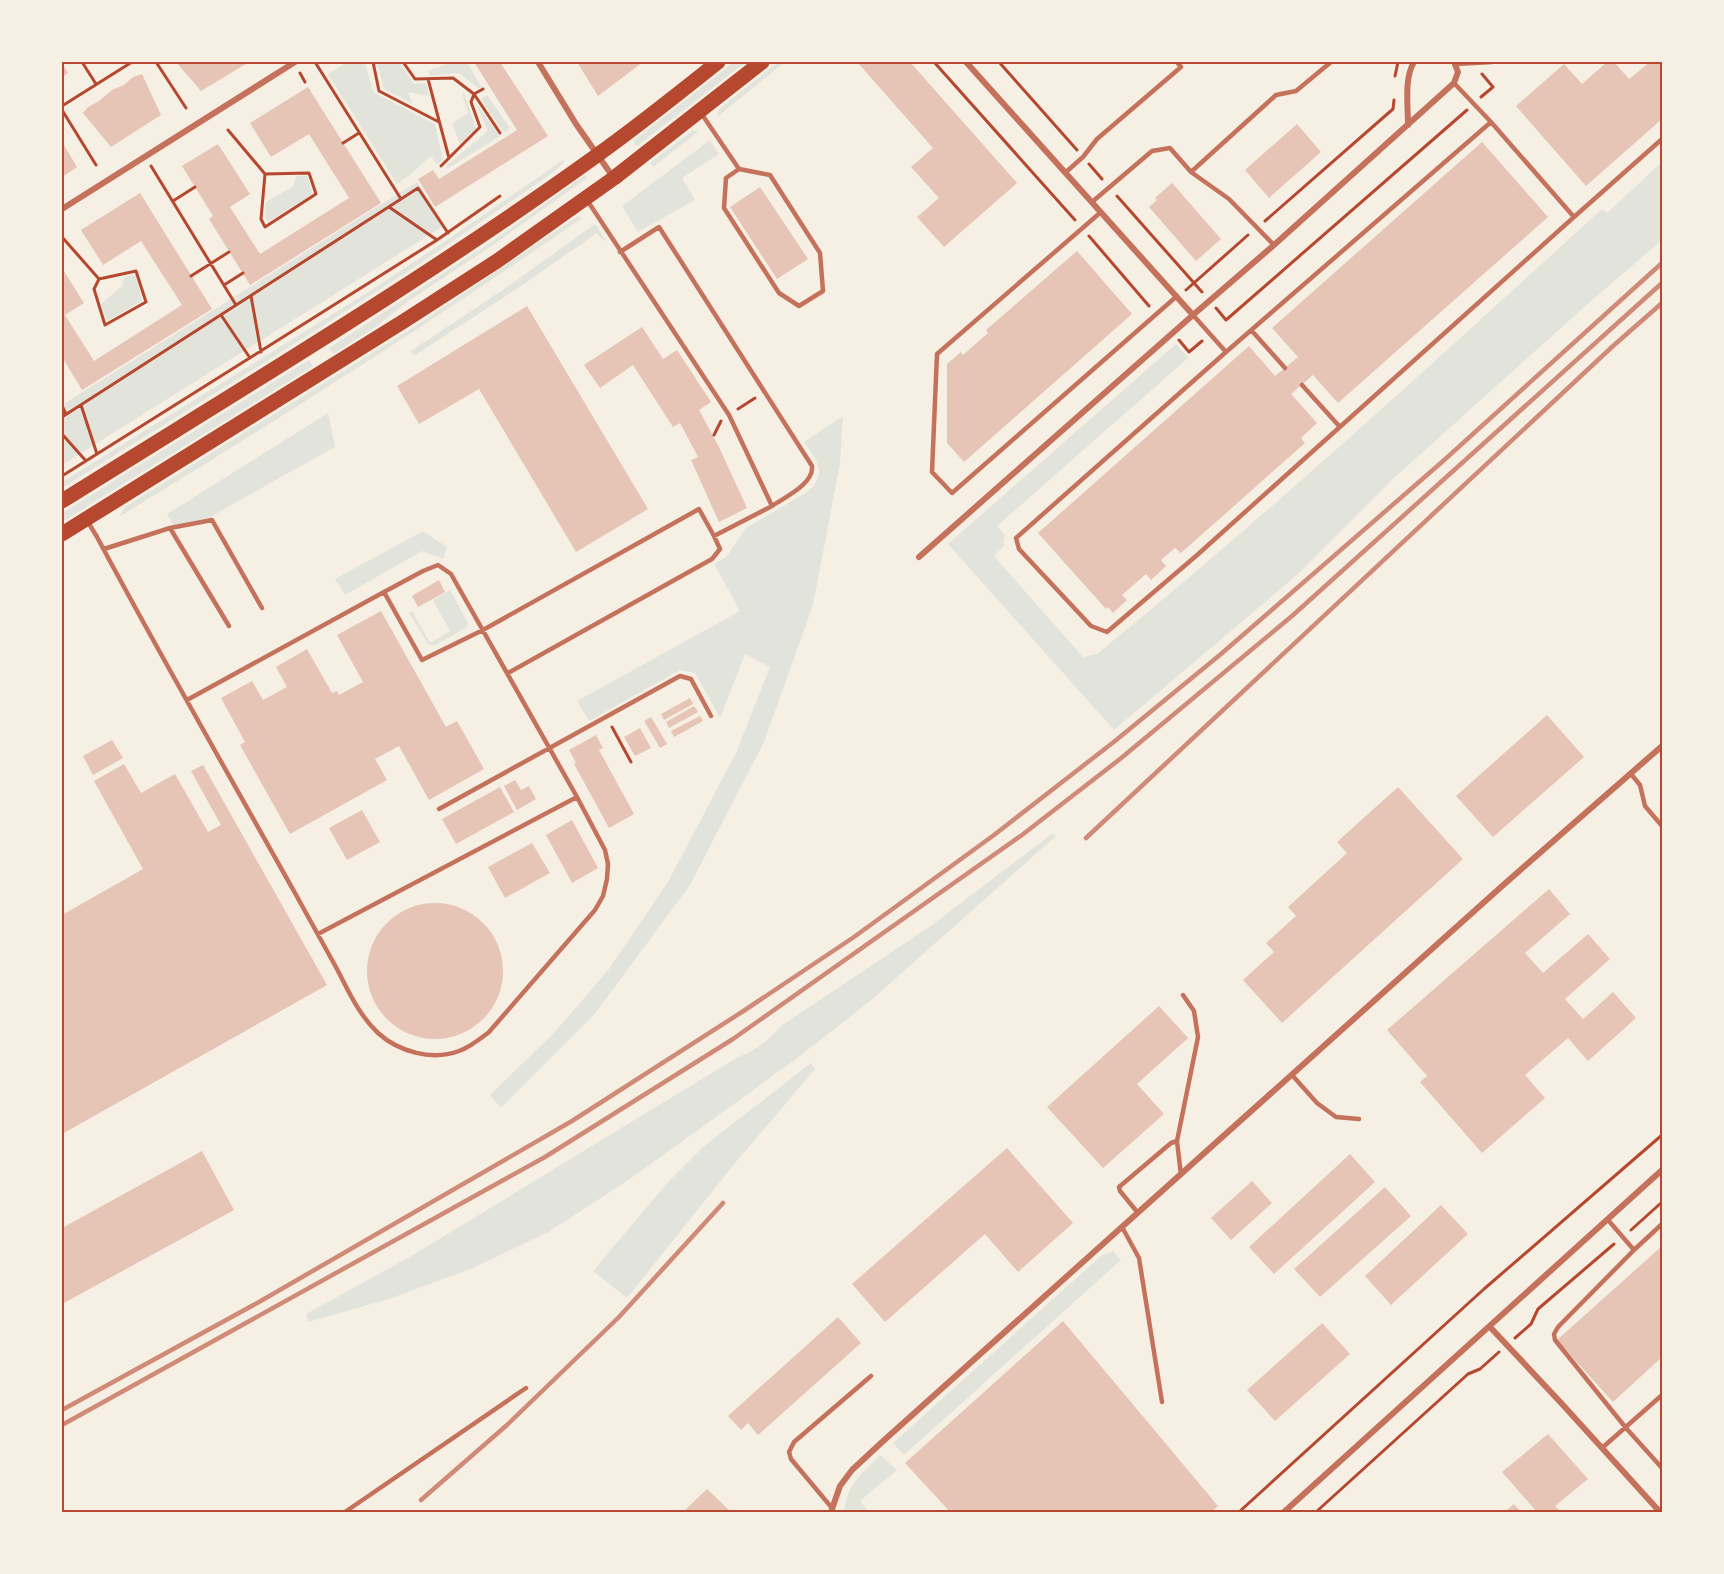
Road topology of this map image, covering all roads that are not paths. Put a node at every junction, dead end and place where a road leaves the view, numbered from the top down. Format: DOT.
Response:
graph roads {
  1 [pos="296,62"];
  2 [pos="538,62"];
  3 [pos="718,62"];
  4 [pos="762,62"];
  5 [pos="966,62"];
  6 [pos="1177,62"];
  7 [pos="1331,62"];
  8 [pos="1414,62"];
  9 [pos="1492,62"];
  10 [pos="1455,63"];
  11 [pos="1472,63"];
  12 [pos="1454,83"];
  13 [pos="700,111"];
  14 [pos="1491,122"];
  15 [pos="1408,125"];
  16 [pos="1662,139"];
  17 [pos="597,156"];
  18 [pos="739,169"];
  19 [pos="1066,172"];
  20 [pos="1191,172"];
  21 [pos="614,178"];
  22 [pos="586,199"];
  23 [pos="1092,202"];
  24 [pos="62,209"];
  25 [pos="1101,212"];
  26 [pos="1574,217"];
  27 [pos="1274,245"];
  28 [pos="620,252"];
  29 [pos="1177,297"];
  30 [pos="1193,315"];
  31 [pos="1252,331"];
  32 [pos="1226,352"];
  33 [pos="1286,368"];
  34 [pos="1302,385"];
  35 [pos="1340,427"];
  36 [pos="62,501"];
  37 [pos="772,506"];
  38 [pos="86,519"];
  39 [pos="170,528"];
  40 [pos="62,534"];
  41 [pos="714,536"];
  42 [pos="104,549"];
  43 [pos="919,557"];
  44 [pos="384,592"];
  45 [pos="262,608"];
  46 [pos="229,626"];
  47 [pos="483,630"];
  48 [pos="508,673"];
  49 [pos="188,700"];
  50 [pos="711,716"];
  51 [pos="1662,746"];
  52 [pos="550,748"];
  53 [pos="1631,774"];
  54 [pos="577,796"];
  55 [pos="439,809"];
  56 [pos="1662,826"];
  57 [pos="318,934"];
  58 [pos="1183,995"];
  59 [pos="1292,1075"];
  60 [pos="1359,1119"];
  61 [pos="1177,1141"];
  62 [pos="1662,1170"];
  63 [pos="1180,1175"];
  64 [pos="1138,1213"];
  65 [pos="1608,1220"];
  66 [pos="1662,1224"];
  67 [pos="1122,1227"];
  68 [pos="1634,1250"];
  69 [pos="1490,1327"];
  70 [pos="871,1376"];
  71 [pos="526,1388"];
  72 [pos="1662,1395"];
  73 [pos="1162,1402"];
  74 [pos="1626,1428"];
  75 [pos="1602,1448"];
  76 [pos="1662,1468"];
  77 [pos="831,1510"];
  78 [pos="345,1512"];
  79 [pos="1284,1512"];
  80 [pos="1660,1512"];
  1 -- 24 [label="street"];
  2 -- 17 [label="street"];
  3 -- 17 [label="main road"];
  4 -- 13 [label="main road"];
  5 -- 19 [label="street"];
  6 -- 19 [label="lane"];
  7 -- 20 [label="lane"];
  8 -- 15 [label="street"];
  9 -- 11 [label="lane"];
  10 -- 11 [label="lane"];
  10 -- 12 [label="street"];
  12 -- 14 [label="lane"];
  12 -- 15 [label="street"];
  13 -- 18 [label="lane"];
  13 -- 21 [label="main road"];
  14 -- 26 [label="lane"];
  14 -- 31 [label="lane"];
  15 -- 27 [label="street"];
  16 -- 26 [label="lane"];
  17 -- 21 [label="street"];
  17 -- 36 [label="main road"];
  18 -- 18 [label="lane"];
  19 -- 23 [label="street"];
  20 -- 23 [label="lane"];
  20 -- 27 [label="lane"];
  21 -- 22 [label="main road"];
  22 -- 28 [label="lane"];
  22 -- 38 [label="main road"];
  23 -- 25 [label="street"];
  25 -- 29 [label="street"];
  25 -- 29 [label="lane"];
  26 -- 35 [label="lane"];
  27 -- 30 [label="street"];
  28 -- 37 [label="lane"];
  28 -- 37 [label="lane"];
  29 -- 30 [label="street"];
  30 -- 32 [label="lane"];
  30 -- 43 [label="street"];
  31 -- 32 [label="lane"];
  31 -- 33 [label="lane"];
  32 -- 35 [label="lane"];
  34 -- 35 [label="lane"];
  37 -- 41 [label="lane"];
  38 -- 40 [label="main road"];
  38 -- 42 [label="lane"];
  39 -- 42 [label="lane"];
  39 -- 45 [label="lane"];
  39 -- 46 [label="lane"];
  41 -- 47 [label="lane"];
  41 -- 48 [label="lane"];
  42 -- 49 [label="lane"];
  44 -- 47 [label="lane"];
  44 -- 47 [label="lane"];
  44 -- 49 [label="lane"];
  47 -- 48 [label="lane"];
  48 -- 52 [label="lane"];
  49 -- 57 [label="lane"];
  50 -- 52 [label="lane"];
  51 -- 53 [label="street"];
  52 -- 54 [label="lane"];
  52 -- 55 [label="lane"];
  53 -- 56 [label="lane"];
  53 -- 59 [label="street"];
  54 -- 57 [label="lane"];
  54 -- 57 [label="lane"];
  58 -- 61 [label="lane"];
  59 -- 60 [label="lane"];
  59 -- 63 [label="street"];
  61 -- 63 [label="lane"];
  61 -- 64 [label="lane"];
  62 -- 65 [label="street"];
  63 -- 64 [label="street"];
  64 -- 67 [label="street"];
  65 -- 68 [label="lane"];
  65 -- 69 [label="street"];
  66 -- 68 [label="lane"];
  67 -- 73 [label="lane"];
  67 -- 77 [label="street"];
  68 -- 74 [label="lane"];
  69 -- 75 [label="street"];
  69 -- 79 [label="street"];
  70 -- 77 [label="lane"];
  71 -- 78 [label="lane"];
  72 -- 74 [label="lane"];
  74 -- 75 [label="lane"];
  74 -- 76 [label="lane"];
  75 -- 80 [label="street"];
}
